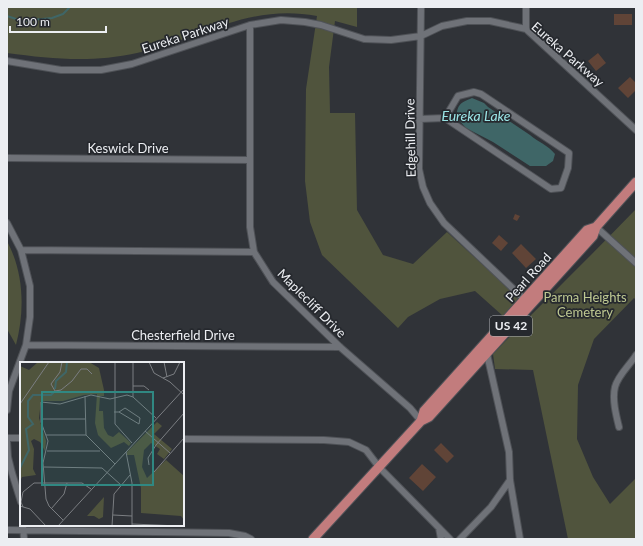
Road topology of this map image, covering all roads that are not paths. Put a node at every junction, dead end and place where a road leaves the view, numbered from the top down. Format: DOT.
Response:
graph roads {
  1 [pos="421,7"];
  2 [pos="526,7"];
  3 [pos="250,25"];
  4 [pos="526,29"];
  5 [pos="421,36"];
  6 [pos="7,61"];
  7 [pos="444,118"];
  8 [pos="419,119"];
  9 [pos="636,130"];
  10 [pos="7,158"];
  11 [pos="250,160"];
  12 [pos="636,182"];
  13 [pos="7,223"];
  14 [pos="596,227"];
  15 [pos="21,250"];
  16 [pos="254,252"];
  17 [pos="636,263"];
  18 [pos="524,299"];
  19 [pos="26,345"];
  20 [pos="340,347"];
  21 [pos="488,354"];
  22 [pos="636,356"];
  23 [pos="7,410"];
  24 [pos="421,421"];
  25 [pos="618,427"];
  26 [pos="7,438"];
  27 [pos="20,438"];
  28 [pos="184,439"];
  29 [pos="7,442"];
  30 [pos="379,467"];
  31 [pos="510,480"];
  32 [pos="20,499"];
  33 [pos="23,528"];
  34 [pos="439,528"];
  35 [pos="7,530"];
  36 [pos="142,536"];
  37 [pos="24,539"];
  38 [pos="251,539"];
  39 [pos="313,539"];
  40 [pos="441,539"];
  41 [pos="450,539"];
  42 [pos="460,539"];
  43 [pos="520,539"];
  1 -- 5 [label="street, Edgehill Drive"];
  2 -- 4 [label="street"];
  3 -- 5 [label="street, Eureka Parkway"];
  3 -- 6 [label="street, Eureka Parkway"];
  3 -- 11 [label="street, Maplecliff Drive"];
  4 -- 5 [label="street, Eureka Parkway"];
  4 -- 9 [label="street, Eureka Parkway"];
  5 -- 8 [label="street, Edgehill Drive"];
  7 -- 7 [label="street"];
  7 -- 8 [label="street"];
  8 -- 18 [label="street, Edgehill Drive"];
  10 -- 11 [label="street, Keswick Drive"];
  11 -- 16 [label="street, Maplecliff Drive"];
  12 -- 14 [label="main road, Pearl Road / US 42"];
  13 -- 15 [label="street"];
  14 -- 17 [label="street"];
  14 -- 18 [label="main road, Pearl Road / US 42"];
  14 -- 21 [label="main road, Pearl Road / US 42"];
  15 -- 16 [label="street"];
  15 -- 19 [label="street"];
  16 -- 20 [label="street, Maplecliff Drive"];
  18 -- 24 [label="main road, Pearl Road / US 42"];
  19 -- 20 [label="street, Chesterfield Drive"];
  19 -- 23 [label="street"];
  20 -- 24 [label="street, Maplecliff Drive"];
  21 -- 24 [label="main road, Pearl Road / US 42"];
  21 -- 31 [label="street"];
  22 -- 25 [label="street"];
  24 -- 30 [label="main road, Pearl Road / US 42"];
  26 -- 27 [label="street"];
  28 -- 30 [label="street"];
  29 -- 32 [label="street"];
  30 -- 34 [label="street"];
  30 -- 39 [label="main road, Pearl Road / US 42"];
  31 -- 42 [label="street"];
  31 -- 43 [label="street"];
  33 -- 35 [label="street"];
  33 -- 36 [label="street"];
  33 -- 37 [label="street"];
  34 -- 40 [label="street"];
  34 -- 41 [label="street"];
  36 -- 38 [label="street"];
}
